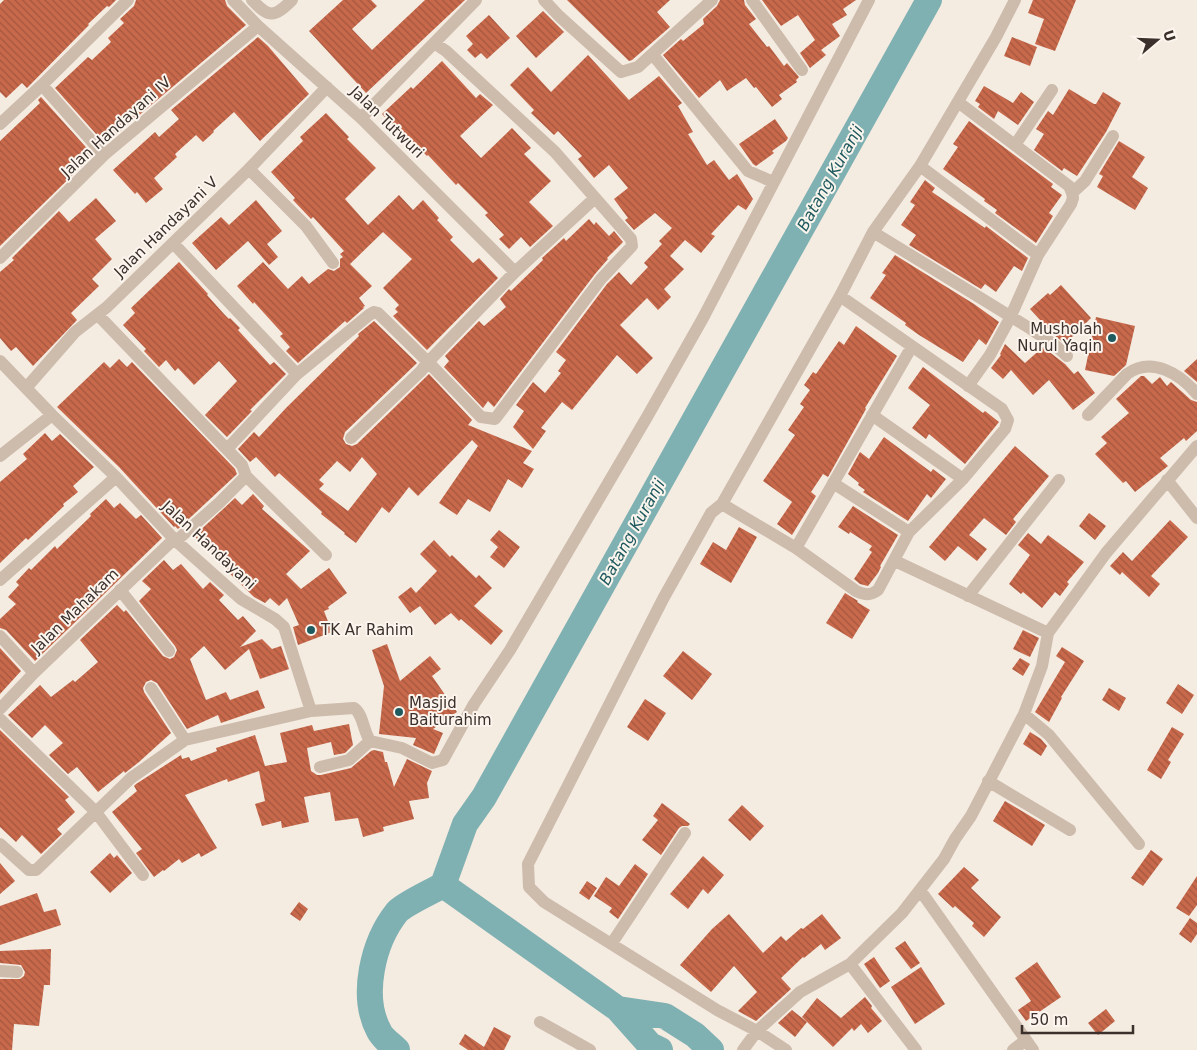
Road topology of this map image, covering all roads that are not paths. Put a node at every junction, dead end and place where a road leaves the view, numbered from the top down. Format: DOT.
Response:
graph roads {
  1 [pos="128,0"];
  2 [pos="233,0"];
  3 [pos="252,0"];
  4 [pos="292,0"];
  5 [pos="476,0"];
  6 [pos="544,0"];
  7 [pos="712,0"];
  8 [pos="752,0"];
  9 [pos="869,0"];
  10 [pos="1015,0"];
  11 [pos="258,26"];
  12 [pos="434,43"];
  13 [pos="653,55"];
  14 [pos="802,70"];
  15 [pos="42,85"];
  16 [pos="327,87"];
  17 [pos="1052,90"];
  18 [pos="958,102"];
  19 [pos="361,118"];
  20 [pos="0,124"];
  21 [pos="1113,136"];
  22 [pos="1015,145"];
  23 [pos="104,155"];
  24 [pos="920,166"];
  25 [pos="249,169"];
  26 [pos="773,182"];
  27 [pos="1072,193"];
  28 [pos="595,198"];
  29 [pos="873,232"];
  30 [pos="173,243"];
  31 [pos="1038,255"];
  32 [pos="0,258"];
  33 [pos="333,264"];
  34 [pos="515,272"];
  35 [pos="840,296"];
  36 [pos="98,315"];
  37 [pos="1010,318"];
  38 [pos="912,348"];
  39 [pos="1067,356"];
  40 [pos="0,361"];
  41 [pos="428,362"];
  42 [pos="297,374"];
  43 [pos="968,386"];
  44 [pos="26,388"];
  45 [pos="1197,394"];
  46 [pos="52,415"];
  47 [pos="872,415"];
  48 [pos="1088,415"];
  49 [pos="351,438"];
  50 [pos="1197,446"];
  51 [pos="226,449"];
  52 [pos="0,456"];
  53 [pos="246,476"];
  54 [pos="116,477"];
  55 [pos="963,479"];
  56 [pos="1059,480"];
  57 [pos="1167,480"];
  58 [pos="833,483"];
  59 [pos="722,504"];
  60 [pos="1197,518"];
  61 [pos="909,532"];
  62 [pos="175,540"];
  63 [pos="796,548"];
  64 [pos="326,555"];
  65 [pos="895,561"];
  66 [pos="0,580"];
  67 [pos="120,590"];
  68 [pos="968,596"];
  69 [pos="1048,633"];
  70 [pos="0,636"];
  71 [pos="169,651"];
  72 [pos="34,672"];
  73 [pos="151,688"];
  74 [pos="0,709"];
  75 [pos="311,711"];
  76 [pos="1024,714"];
  77 [pos="0,719"];
  78 [pos="185,740"];
  79 [pos="370,740"];
  80 [pos="320,767"];
  81 [pos="988,781"];
  82 [pos="96,811"];
  83 [pos="1070,830"];
  84 [pos="685,833"];
  85 [pos="0,844"];
  86 [pos="1139,844"];
  87 [pos="143,875"];
  88 [pos="920,890"];
  89 [pos="612,943"];
  90 [pos="850,964"];
  91 [pos="0,971"];
  92 [pos="17,972"];
  93 [pos="540,1022"];
  94 [pos="757,1031"];
  95 [pos="1029,1045"];
  96 [pos="744,1048"];
  97 [pos="590,1050"];
  98 [pos="786,1050"];
  99 [pos="916,1050"];
  100 [pos="1014,1050"];
  1 -- 15 [label="street"];
  2 -- 11 [label="street, Jalan Tutwuri"];
  3 -- 4 [label="street"];
  5 -- 12 [label="street"];
  6 -- 13 [label="street"];
  7 -- 13 [label="street"];
  8 -- 14 [label="street"];
  9 -- 26 [label="street"];
  10 -- 18 [label="street"];
  11 -- 16 [label="street, Jalan Tutwuri"];
  11 -- 23 [label="street, Jalan Handayani IV"];
  12 -- 19 [label="street"];
  12 -- 28 [label="street"];
  13 -- 26 [label="street"];
  15 -- 20 [label="street"];
  15 -- 23 [label="street"];
  16 -- 19 [label="street, Jalan Tutwuri"];
  16 -- 25 [label="street, Jalan Handayani V"];
  17 -- 22 [label="street"];
  18 -- 22 [label="street"];
  18 -- 24 [label="street"];
  19 -- 34 [label="street, Jalan Tutwuri"];
  21 -- 27 [label="street"];
  22 -- 27 [label="street"];
  23 -- 32 [label="street, Jalan Handayani IV"];
  24 -- 29 [label="street"];
  24 -- 31 [label="street"];
  25 -- 30 [label="street, Jalan Handayani V"];
  25 -- 33 [label="street"];
  26 -- 79 [label="street"];
  27 -- 31 [label="street"];
  28 -- 34 [label="street"];
  28 -- 41 [label="street"];
  29 -- 35 [label="street"];
  29 -- 37 [label="street"];
  30 -- 36 [label="street, Jalan Handayani V"];
  30 -- 42 [label="street"];
  31 -- 37 [label="street"];
  34 -- 41 [label="street"];
  35 -- 38 [label="street"];
  35 -- 59 [label="street"];
  36 -- 44 [label="street, Jalan Handayani V"];
  36 -- 51 [label="street"];
  37 -- 39 [label="street"];
  37 -- 43 [label="street"];
  38 -- 43 [label="street"];
  38 -- 47 [label="street"];
  40 -- 44 [label="street, Jalan Handayani"];
  41 -- 42 [label="street"];
  41 -- 49 [label="street"];
  42 -- 51 [label="street"];
  43 -- 55 [label="street"];
  44 -- 46 [label="street, Jalan Handayani"];
  45 -- 48 [label="street"];
  46 -- 52 [label="street"];
  46 -- 54 [label="street, Jalan Handayani"];
  47 -- 55 [label="street"];
  47 -- 58 [label="street"];
  50 -- 57 [label="street"];
  51 -- 53 [label="street"];
  53 -- 62 [label="street, Jalan Mahakam"];
  53 -- 64 [label="street"];
  54 -- 62 [label="street, Jalan Handayani"];
  54 -- 66 [label="street"];
  55 -- 61 [label="street"];
  56 -- 68 [label="street"];
  57 -- 60 [label="street"];
  57 -- 69 [label="street"];
  58 -- 61 [label="street"];
  58 -- 63 [label="street"];
  59 -- 63 [label="street"];
  59 -- 89 [label="street"];
  61 -- 65 [label="street"];
  62 -- 67 [label="street, Jalan Mahakam"];
  62 -- 75 [label="street, Jalan Handayani"];
  63 -- 65 [label="street"];
  65 -- 68 [label="street"];
  67 -- 71 [label="street"];
  67 -- 72 [label="street, Jalan Mahakam"];
  68 -- 69 [label="street"];
  69 -- 76 [label="street"];
  70 -- 72 [label="street"];
  72 -- 74 [label="street, Jalan Mahakam"];
  73 -- 78 [label="street"];
  75 -- 78 [label="street"];
  75 -- 79 [label="street"];
  76 -- 81 [label="street"];
  76 -- 86 [label="street"];
  77 -- 82 [label="street"];
  78 -- 82 [label="street"];
  79 -- 80 [label="street"];
  81 -- 83 [label="street"];
  81 -- 88 [label="street"];
  82 -- 85 [label="street"];
  82 -- 87 [label="street"];
  84 -- 89 [label="street"];
  88 -- 90 [label="street"];
  88 -- 95 [label="street"];
  89 -- 94 [label="street"];
  90 -- 94 [label="street"];
  90 -- 99 [label="street"];
  91 -- 92 [label="street"];
  93 -- 97 [label="street"];
  94 -- 96 [label="street"];
  94 -- 98 [label="street"];
  95 -- 100 [label="street"];
}
